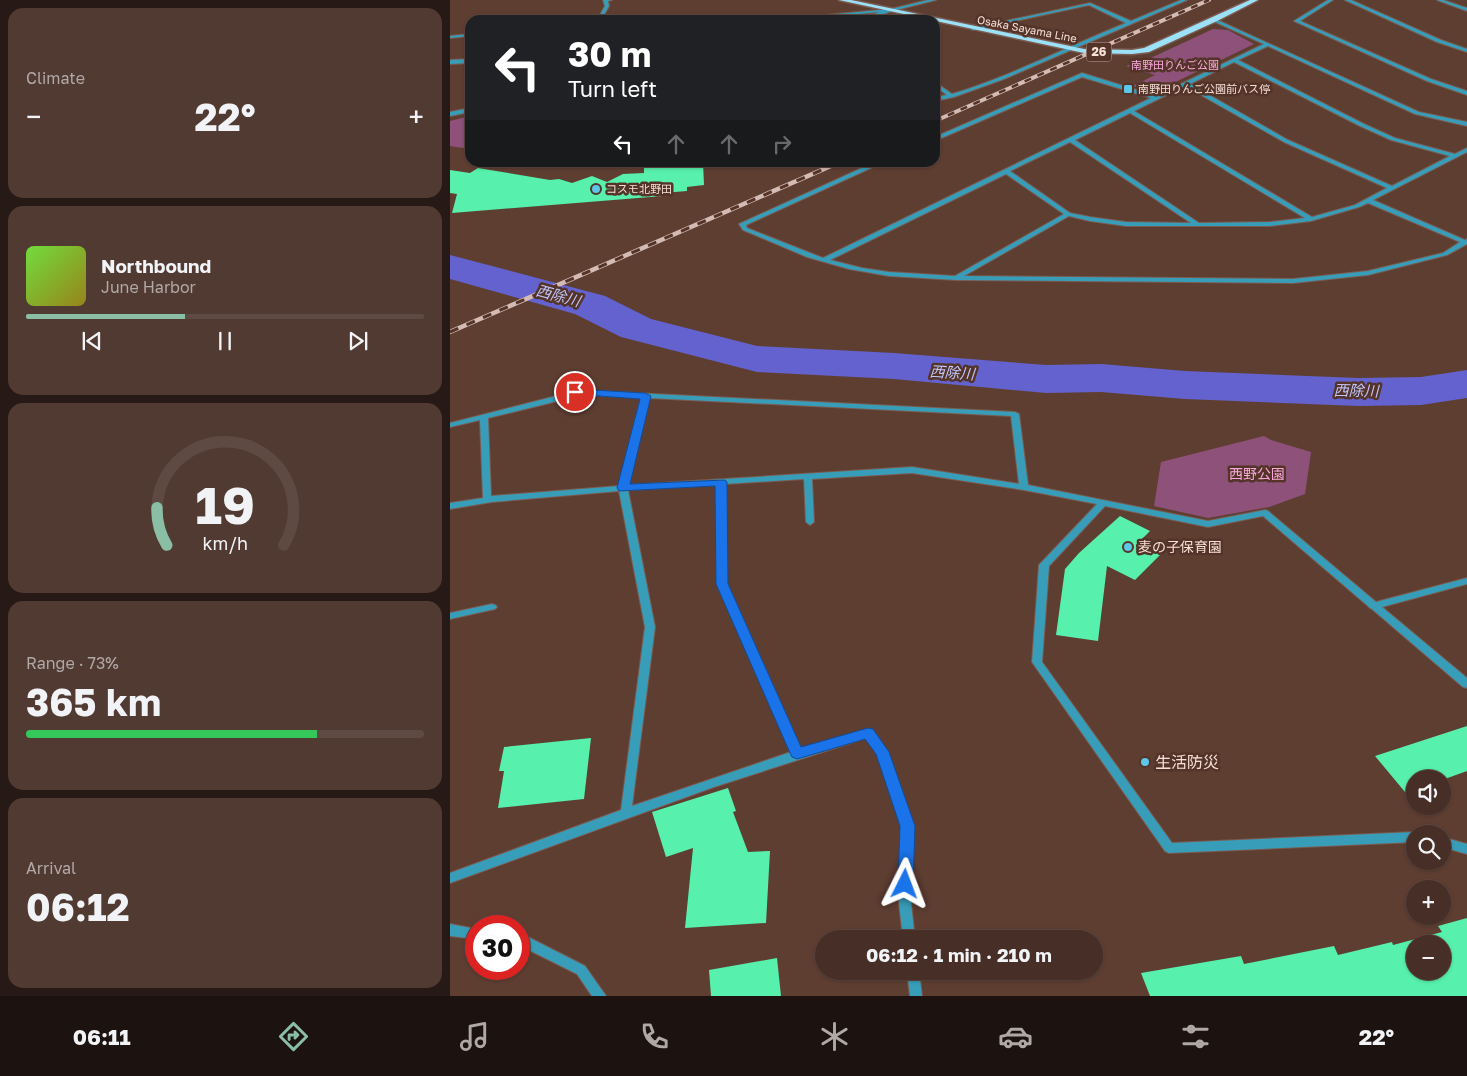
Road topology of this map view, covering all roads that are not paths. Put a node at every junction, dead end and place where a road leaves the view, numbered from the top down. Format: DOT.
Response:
graph roads {
  1 [pos="610,0"];
  2 [pos="842,0"];
  3 [pos="934,0"];
  4 [pos="1185,0"];
  5 [pos="1254,0"];
  6 [pos="1331,0"];
  7 [pos="1347,0"];
  8 [pos="1439,0"];
  9 [pos="891,10"];
  10 [pos="1467,10"];
  11 [pos="602,15"];
  12 [pos="836,15"];
  13 [pos="876,15"];
  14 [pos="913,15"];
  15 [pos="1215,20"];
  16 [pos="940,21"];
  17 [pos="1131,23"];
  18 [pos="974,29"];
  19 [pos="465,36"];
  20 [pos="450,37"];
  21 [pos="1268,44"];
  22 [pos="1069,48"];
  23 [pos="1467,51"];
  24 [pos="1234,60"];
  25 [pos="465,61"];
  26 [pos="450,62"];
  27 [pos="1186,84"];
  28 [pos="940,88"];
  29 [pos="1467,93"];
  30 [pos="952,96"];
  31 [pos="940,98"];
  32 [pos="1156,98"];
  33 [pos="465,111"];
  34 [pos="1130,111"];
  35 [pos="450,114"];
  36 [pos="1467,124"];
  37 [pos="940,137"];
  38 [pos="1071,140"];
  39 [pos="1467,150"];
  40 [pos="1455,156"];
  41 [pos="870,167"];
  42 [pos="1006,171"];
  43 [pos="1392,188"];
  44 [pos="1367,200"];
  45 [pos="1068,214"];
  46 [pos="1311,219"];
  47 [pos="1198,226"];
  48 [pos="1466,242"];
  49 [pos="824,260"];
  50 [pos="956,278"];
  51 [pos="645,396"];
  52 [pos="484,417"];
  53 [pos="450,425"];
  54 [pos="808,476"];
  55 [pos="721,482"];
  56 [pos="1024,487"];
  57 [pos="623,488"];
  58 [pos="487,500"];
  59 [pos="1103,503"];
  60 [pos="450,506"];
  61 [pos="810,522"];
  62 [pos="1467,581"];
  63 [pos="1373,606"];
  64 [pos="492,607"];
  65 [pos="450,616"];
  66 [pos="1467,684"];
  67 [pos="797,753"];
  68 [pos="626,812"];
  69 [pos="1406,837"];
  70 [pos="1451,845"];
  71 [pos="1467,849"];
  72 [pos="450,878"];
  73 [pos="450,930"];
  74 [pos="908,930"];
  75 [pos="465,932"];
  76 [pos="530,943"];
  77 [pos="914,980"];
  78 [pos="600,996"];
  79 [pos="916,996"];
  1 -- 11 [label="street"];
  2 -- 9 [label="main road, Osaka Sayama Line / 26"];
  3 -- 9 [label="street"];
  4 -- 17 [label="street"];
  5 -- 15 [label="main road, Osaka Sayama Line / 26"];
  6 -- 29 [label="street"];
  7 -- 23 [label="street"];
  8 -- 10 [label="street"];
  9 -- 12 [label="street"];
  9 -- 13 [label="street"];
  9 -- 14 [label="main road, Osaka Sayama Line / 26"];
  15 -- 21 [label="street"];
  15 -- 22 [label="main road, Osaka Sayama Line / 26"];
  16 -- 18 [label="main road, Osaka Sayama Line / 26"];
  17 -- 18 [label="street"];
  17 -- 22 [label="street"];
  18 -- 22 [label="main road, Osaka Sayama Line / 26"];
  19 -- 20 [label="street"];
  21 -- 24 [label="street"];
  21 -- 36 [label="street"];
  22 -- 30 [label="street"];
  24 -- 27 [label="street"];
  24 -- 40 [label="street"];
  25 -- 26 [label="street"];
  27 -- 32 [label="street"];
  27 -- 43 [label="street"];
  28 -- 30 [label="street"];
  30 -- 31 [label="street"];
  32 -- 34 [label="street"];
  32 -- 37 [label="street"];
  33 -- 35 [label="street"];
  34 -- 38 [label="street"];
  34 -- 46 [label="street"];
  38 -- 42 [label="street"];
  38 -- 47 [label="street"];
  39 -- 40 [label="street"];
  40 -- 43 [label="street"];
  41 -- 49 [label="street"];
  42 -- 45 [label="street"];
  42 -- 49 [label="street"];
  43 -- 44 [label="street"];
  44 -- 46 [label="street"];
  44 -- 48 [label="street"];
  45 -- 47 [label="street"];
  45 -- 50 [label="street"];
  46 -- 47 [label="street"];
  48 -- 50 [label="street"];
  49 -- 50 [label="street"];
  51 -- 52 [label="street"];
  51 -- 56 [label="street"];
  51 -- 57 [label="street"];
  52 -- 53 [label="street"];
  52 -- 58 [label="street"];
  54 -- 55 [label="street"];
  54 -- 56 [label="street"];
  54 -- 61 [label="street"];
  55 -- 57 [label="street"];
  55 -- 67 [label="street"];
  56 -- 59 [label="street"];
  57 -- 58 [label="street"];
  57 -- 68 [label="street"];
  58 -- 60 [label="street"];
  59 -- 63 [label="street"];
  59 -- 69 [label="street"];
  62 -- 63 [label="street"];
  63 -- 66 [label="street"];
  64 -- 65 [label="street"];
  67 -- 68 [label="street"];
  67 -- 74 [label="street"];
  68 -- 72 [label="street"];
  70 -- 71 [label="street"];
  73 -- 75 [label="street"];
  76 -- 78 [label="street"];
  77 -- 79 [label="street"];
}
